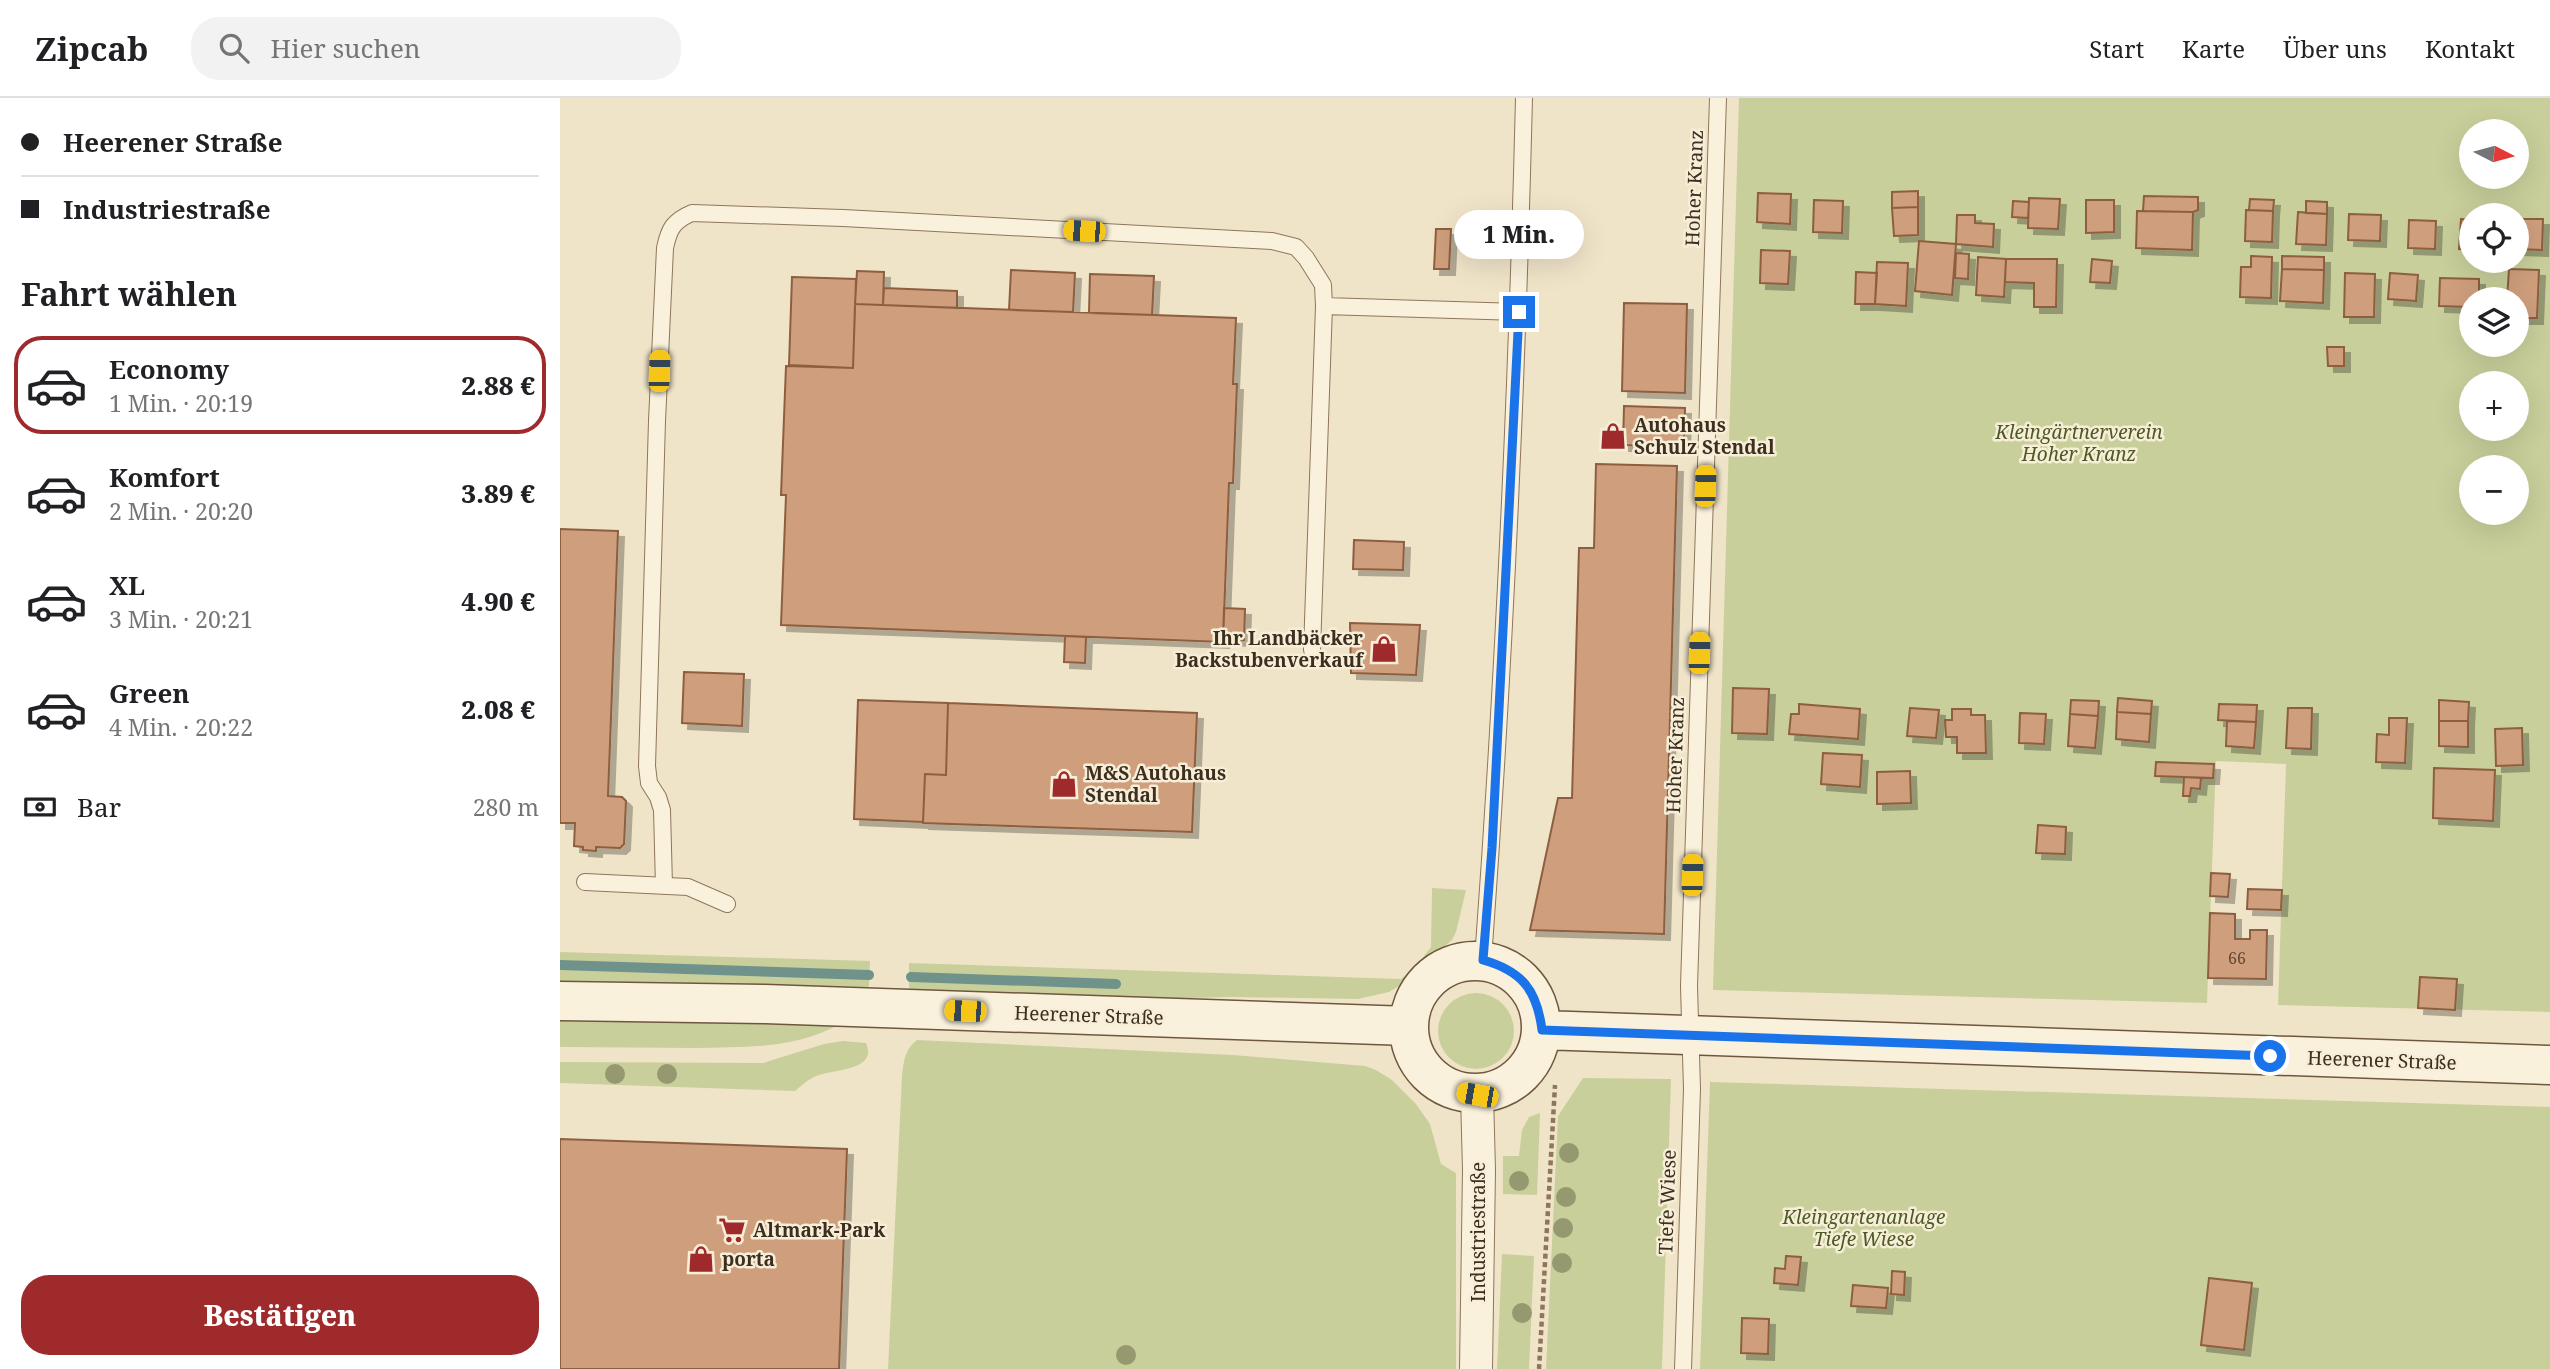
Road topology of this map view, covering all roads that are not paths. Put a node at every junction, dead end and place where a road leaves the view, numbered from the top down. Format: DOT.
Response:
graph roads {
  1 [pos="1524,98"];
  2 [pos="1718,98"];
  3 [pos="1324,306"];
  4 [pos="1519,312"];
  5 [pos="1312,650"];
  6 [pos="584,882"];
  7 [pos="664,886"];
  8 [pos="727,904"];
  9 [pos="1483,960"];
  10 [pos="560,1001"];
  11 [pos="1409,1026"];
  12 [pos="1542,1030"];
  13 [pos="1689,1036"];
  14 [pos="2550,1065"];
  15 [pos="1477,1095"];
  16 [pos="1476,1369"];
  17 [pos="1683,1369"];
  1 -- 4 [label="lane"];
  2 -- 13 [label="lane, Hoher Kranz"];
  3 -- 4 [label="lane"];
  3 -- 5 [label="lane"];
  3 -- 7 [label="lane"];
  4 -- 9 [label="lane"];
  6 -- 7 [label="lane"];
  7 -- 8 [label="lane"];
  9 -- 11 [label="main road"];
  9 -- 12 [label="main road"];
  10 -- 11 [label="main road, Heerener Straße"];
  11 -- 15 [label="main road"];
  12 -- 13 [label="main road, Heerener Straße"];
  12 -- 15 [label="main road"];
  13 -- 14 [label="main road, Heerener Straße"];
  13 -- 17 [label="lane, Tiefe Wiese"];
  15 -- 16 [label="street, Industriestraße"];
}
